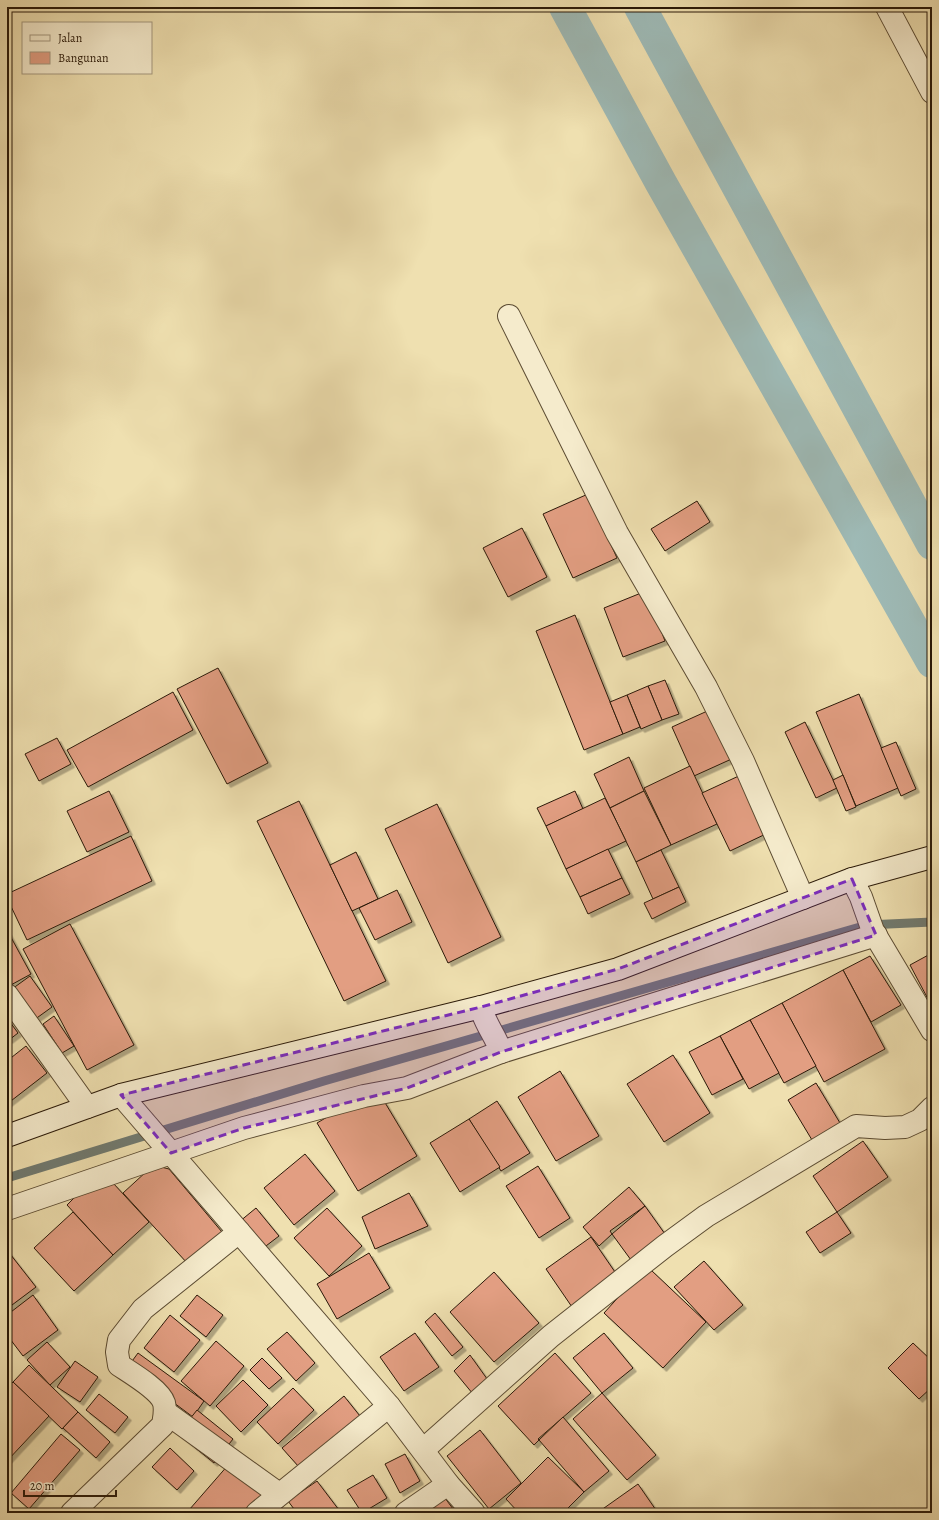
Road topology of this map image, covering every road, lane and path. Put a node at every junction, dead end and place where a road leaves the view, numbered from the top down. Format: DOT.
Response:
graph roads {
  1 [pos="887,7"];
  2 [pos="932,92"];
  3 [pos="509,316"];
  4 [pos="932,857"];
  5 [pos="857,888"];
  6 [pos="803,898"];
  7 [pos="875,933"];
  8 [pos="7,995"];
  9 [pos="481,1011"];
  10 [pos="932,1030"];
  11 [pos="499,1046"];
  12 [pos="121,1096"];
  13 [pos="87,1107"];
  14 [pos="932,1108"];
  15 [pos="7,1136"];
  16 [pos="171,1153"];
  17 [pos="7,1209"];
  18 [pos="239,1232"];
  19 [pos="389,1406"];
  20 [pos="165,1412"];
  21 [pos="423,1450"];
  22 [pos="448,1484"];
  23 [pos="279,1494"];
  24 [pos="72,1513"];
  25 [pos="257,1513"];
  26 [pos="406,1513"];
  27 [pos="474,1513"];
  1 -- 2 [label="street"];
  3 -- 6 [label="street"];
  4 -- 5 [label="street"];
  5 -- 6 [label="street"];
  5 -- 7 [label="street"];
  6 -- 9 [label="street"];
  7 -- 10 [label="street"];
  7 -- 11 [label="street"];
  8 -- 13 [label="street"];
  9 -- 11 [label="street"];
  9 -- 12 [label="street"];
  11 -- 16 [label="street"];
  12 -- 13 [label="street"];
  12 -- 16 [label="street"];
  13 -- 15 [label="street"];
  14 -- 21 [label="street"];
  16 -- 17 [label="street"];
  16 -- 18 [label="street"];
  18 -- 19 [label="street"];
  18 -- 20 [label="street"];
  19 -- 21 [label="street"];
  19 -- 23 [label="street"];
  20 -- 23 [label="street"];
  20 -- 24 [label="street"];
  21 -- 22 [label="street"];
  22 -- 26 [label="street"];
  22 -- 27 [label="street"];
  23 -- 25 [label="street"];
}
